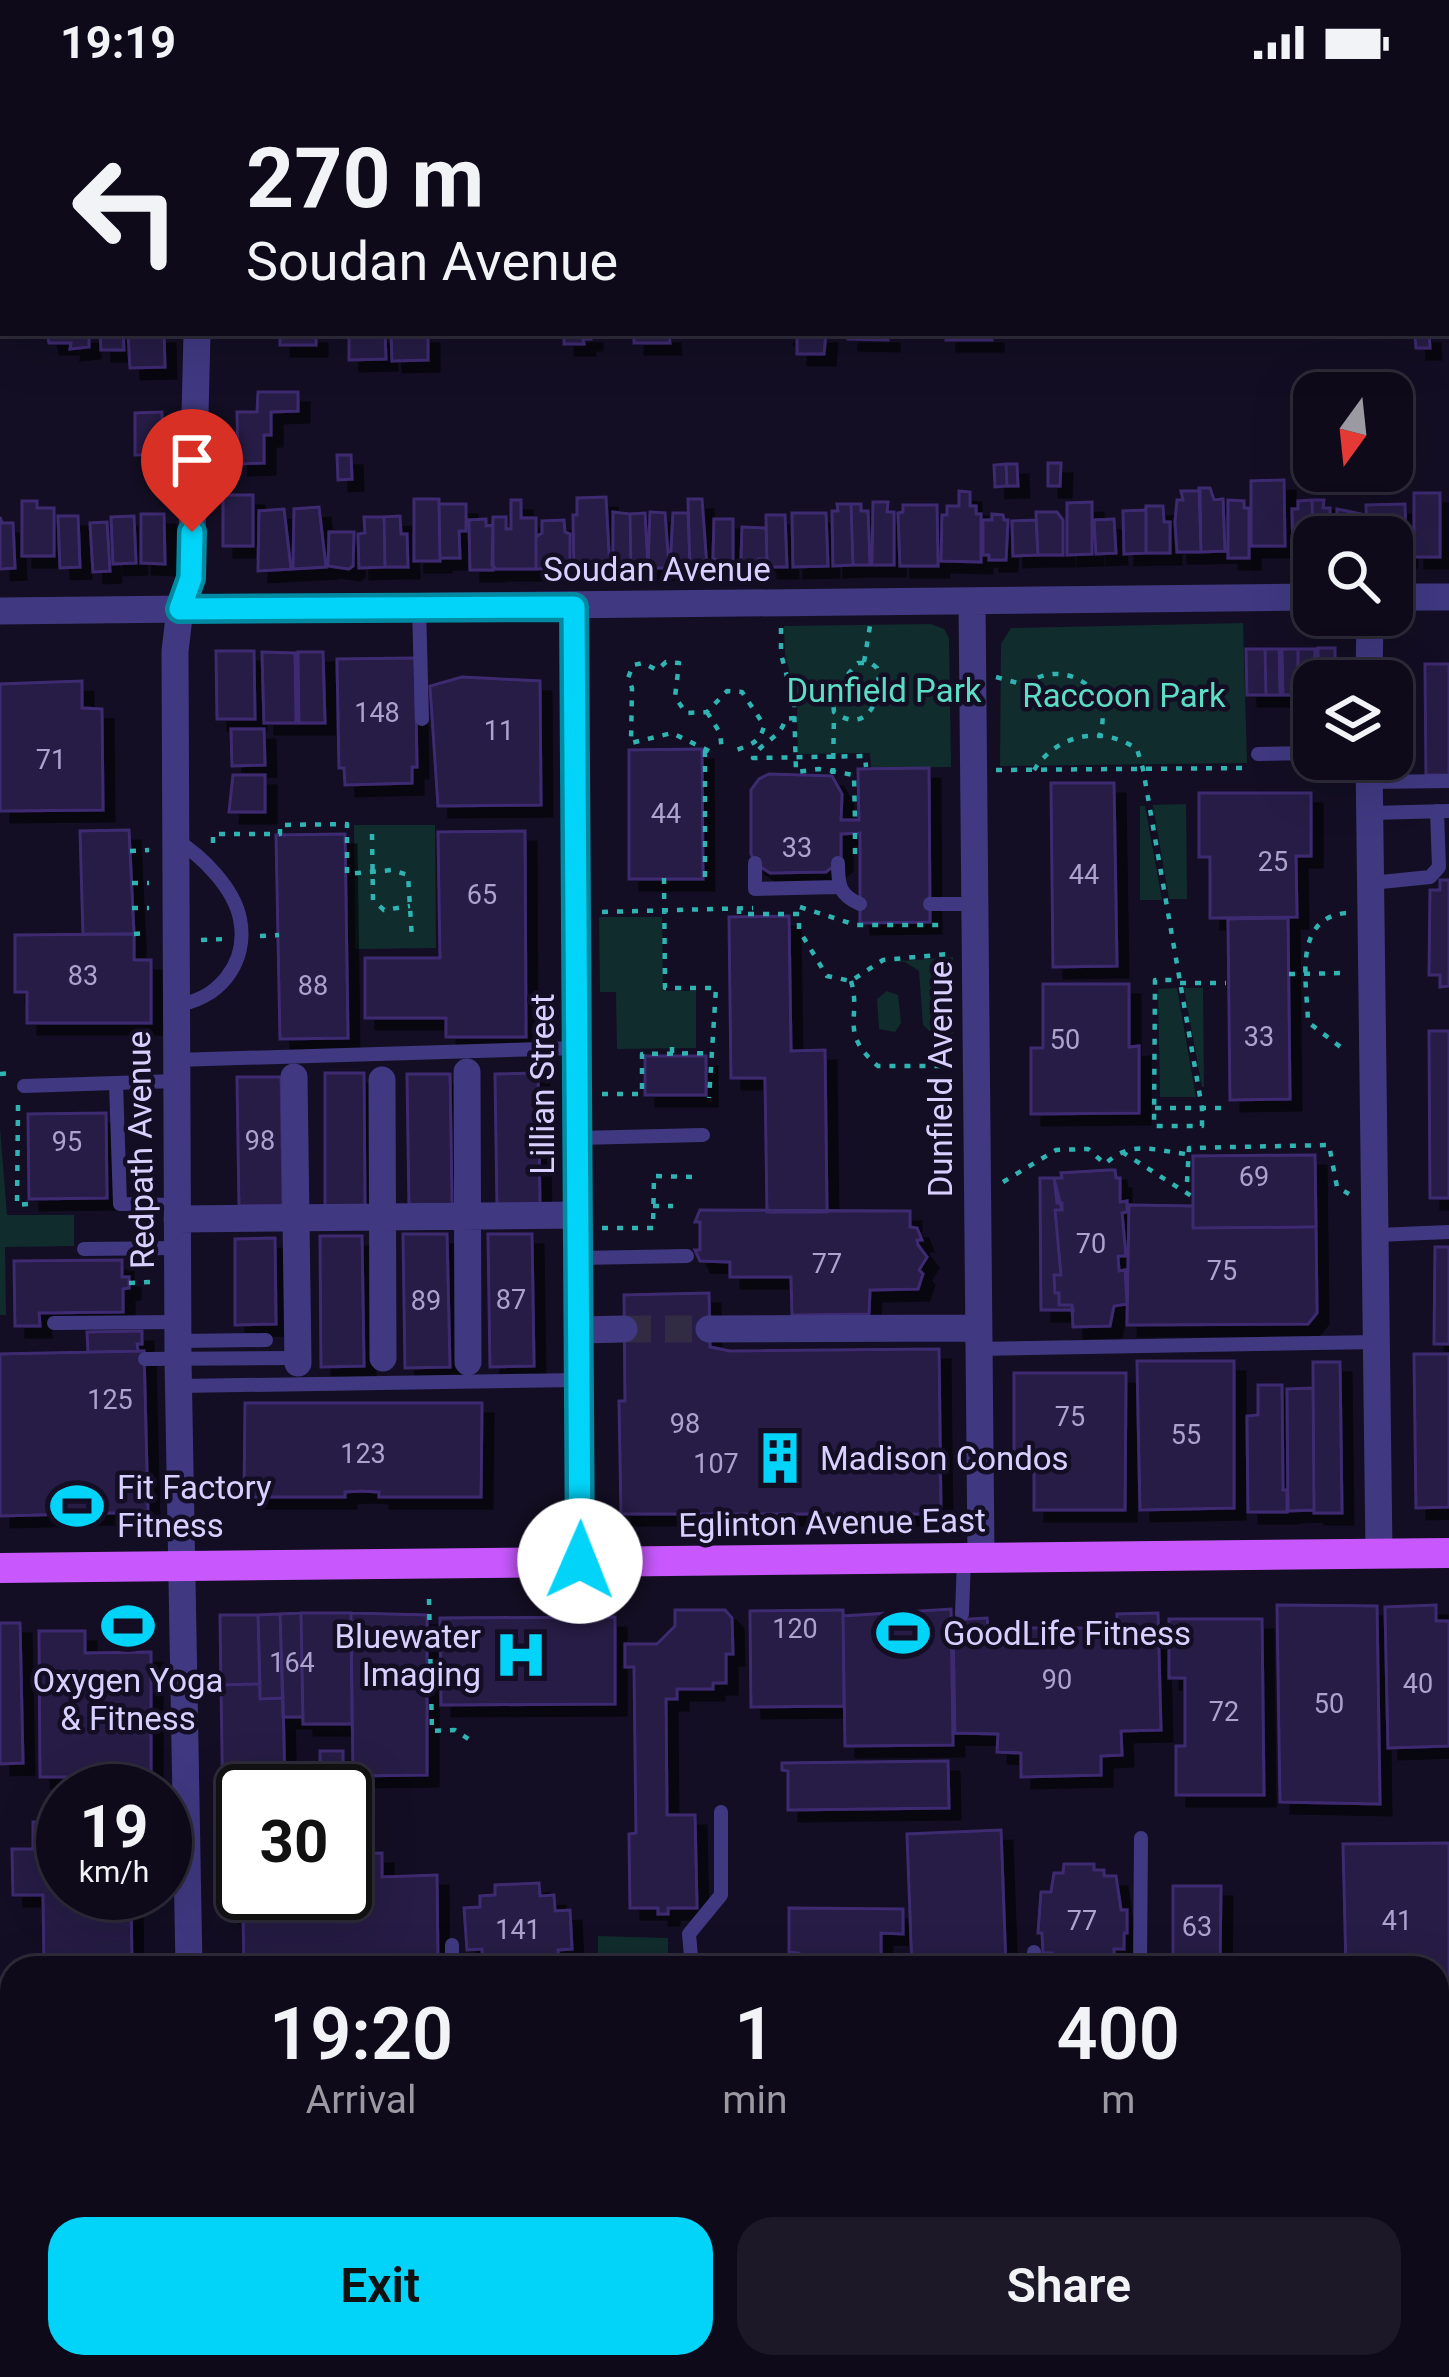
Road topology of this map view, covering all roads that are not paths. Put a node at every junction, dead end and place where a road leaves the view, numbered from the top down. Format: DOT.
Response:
graph roads {
  1 [pos="197,336"];
  2 [pos="1293,597"];
  3 [pos="1413,597"];
  4 [pos="1449,597"];
  5 [pos="972,602"];
  6 [pos="419,607"];
  7 [pos="574,607"];
  8 [pos="180,609"];
  9 [pos="0,611"];
  10 [pos="422,719"];
  11 [pos="1293,756"];
  12 [pos="1256,761"];
  13 [pos="1413,776"];
  14 [pos="1370,780"];
  15 [pos="1449,781"];
  16 [pos="1443,811"];
  17 [pos="1369,814"];
  18 [pos="168,844"];
  19 [pos="755,862"];
  20 [pos="838,863"];
  21 [pos="799,870"];
  22 [pos="1371,883"];
  23 [pos="799,887"];
  24 [pos="838,887"];
  25 [pos="860,904"];
  26 [pos="930,904"];
  27 [pos="976,904"];
  28 [pos="175,1005"];
  29 [pos="578,1048"];
  30 [pos="176,1071"];
  31 [pos="466,1072"];
  32 [pos="294,1077"];
  33 [pos="382,1080"];
  34 [pos="116,1083"];
  35 [pos="24,1086"];
  36 [pos="703,1135"];
  37 [pos="578,1138"];
  38 [pos="467,1216"];
  39 [pos="384,1217"];
  40 [pos="296,1218"];
  41 [pos="589,1221"];
  42 [pos="177,1224"];
  43 [pos="1449,1232"];
  44 [pos="1377,1234"];
  45 [pos="84,1249"];
  46 [pos="687,1256"];
  47 [pos="579,1258"];
  48 [pos="54,1323"];
  49 [pos="710,1329"];
  50 [pos="580,1330"];
  51 [pos="624,1330"];
  52 [pos="977,1338"];
  53 [pos="266,1340"];
  54 [pos="1377,1342"];
  55 [pos="178,1352"];
  56 [pos="383,1358"];
  57 [pos="145,1359"];
  58 [pos="295,1361"];
  59 [pos="468,1363"];
  60 [pos="581,1380"];
  61 [pos="1449,1552"];
  62 [pos="1379,1553"];
  63 [pos="973,1557"];
  64 [pos="580,1561"];
  65 [pos="183,1567"];
  66 [pos="0,1568"];
  67 [pos="962,1614"];
  68 [pos="721,1812"];
  69 [pos="1141,1838"];
  70 [pos="452,1945"];
  71 [pos="189,1956"];
  72 [pos="452,1956"];
  73 [pos="691,1956"];
  74 [pos="1140,1956"];
  1 -- 8 [label="street, Redpath Avenue"];
  2 -- 5 [label="street, Soudan Avenue"];
  3 -- 4 [label="street"];
  5 -- 7 [label="street, Soudan Avenue"];
  5 -- 27 [label="street, Dunfield Avenue"];
  6 -- 7 [label="street, Soudan Avenue"];
  6 -- 8 [label="street, Soudan Avenue"];
  6 -- 10 [label="lane"];
  7 -- 29 [label="street, Lillian Street"];
  8 -- 9 [label="street, Soudan Avenue"];
  8 -- 18 [label="street, Redpath Avenue"];
  11 -- 12 [label="lane"];
  13 -- 15 [label="lane"];
  14 -- 17 [label="street"];
  16 -- 17 [label="lane"];
  16 -- 22 [label="lane"];
  17 -- 22 [label="street"];
  18 -- 28 [label="street, Redpath Avenue"];
  18 -- 28 [label="lane"];
  19 -- 23 [label="lane"];
  20 -- 24 [label="lane"];
  21 -- 23 [label="lane"];
  22 -- 44 [label="street"];
  23 -- 24 [label="lane"];
  24 -- 25 [label="lane"];
  26 -- 27 [label="lane"];
  27 -- 52 [label="street, Dunfield Avenue"];
  28 -- 30 [label="street, Redpath Avenue"];
  29 -- 30 [label="lane"];
  29 -- 37 [label="street, Lillian Street"];
  30 -- 34 [label="lane"];
  30 -- 42 [label="street, Redpath Avenue"];
  31 -- 38 [label="street"];
  32 -- 40 [label="street"];
  33 -- 39 [label="street"];
  34 -- 35 [label="lane"];
  34 -- 42 [label="lane"];
  36 -- 37 [label="lane"];
  37 -- 41 [label="street, Lillian Street"];
  38 -- 39 [label="street"];
  38 -- 41 [label="street"];
  38 -- 59 [label="street"];
  39 -- 40 [label="street"];
  39 -- 56 [label="street"];
  40 -- 42 [label="street"];
  40 -- 58 [label="street"];
  41 -- 47 [label="street, Lillian Street"];
  42 -- 45 [label="lane"];
  42 -- 55 [label="street, Redpath Avenue"];
  43 -- 44 [label="lane"];
  44 -- 54 [label="street"];
  46 -- 47 [label="lane"];
  47 -- 50 [label="street, Lillian Street"];
  48 -- 55 [label="lane"];
  49 -- 52 [label="street"];
  50 -- 51 [label="street"];
  50 -- 60 [label="street, Lillian Street"];
  52 -- 54 [label="lane"];
  52 -- 63 [label="street, Dunfield Avenue"];
  53 -- 55 [label="lane"];
  54 -- 62 [label="street"];
  55 -- 57 [label="lane"];
  55 -- 58 [label="lane"];
  55 -- 60 [label="lane"];
  55 -- 65 [label="street, Redpath Avenue"];
  60 -- 64 [label="street, Lillian Street"];
  61 -- 62 [label="main road, Eglinton Avenue East"];
  62 -- 63 [label="main road, Eglinton Avenue East"];
  63 -- 64 [label="main road, Eglinton Avenue East"];
  63 -- 67 [label="lane"];
  64 -- 65 [label="main road, Eglinton Avenue East"];
  65 -- 66 [label="main road, Eglinton Avenue East"];
  65 -- 71 [label="street, Redpath Avenue"];
  68 -- 73 [label="lane"];
  69 -- 74 [label="lane"];
  70 -- 72 [label="lane"];
}
